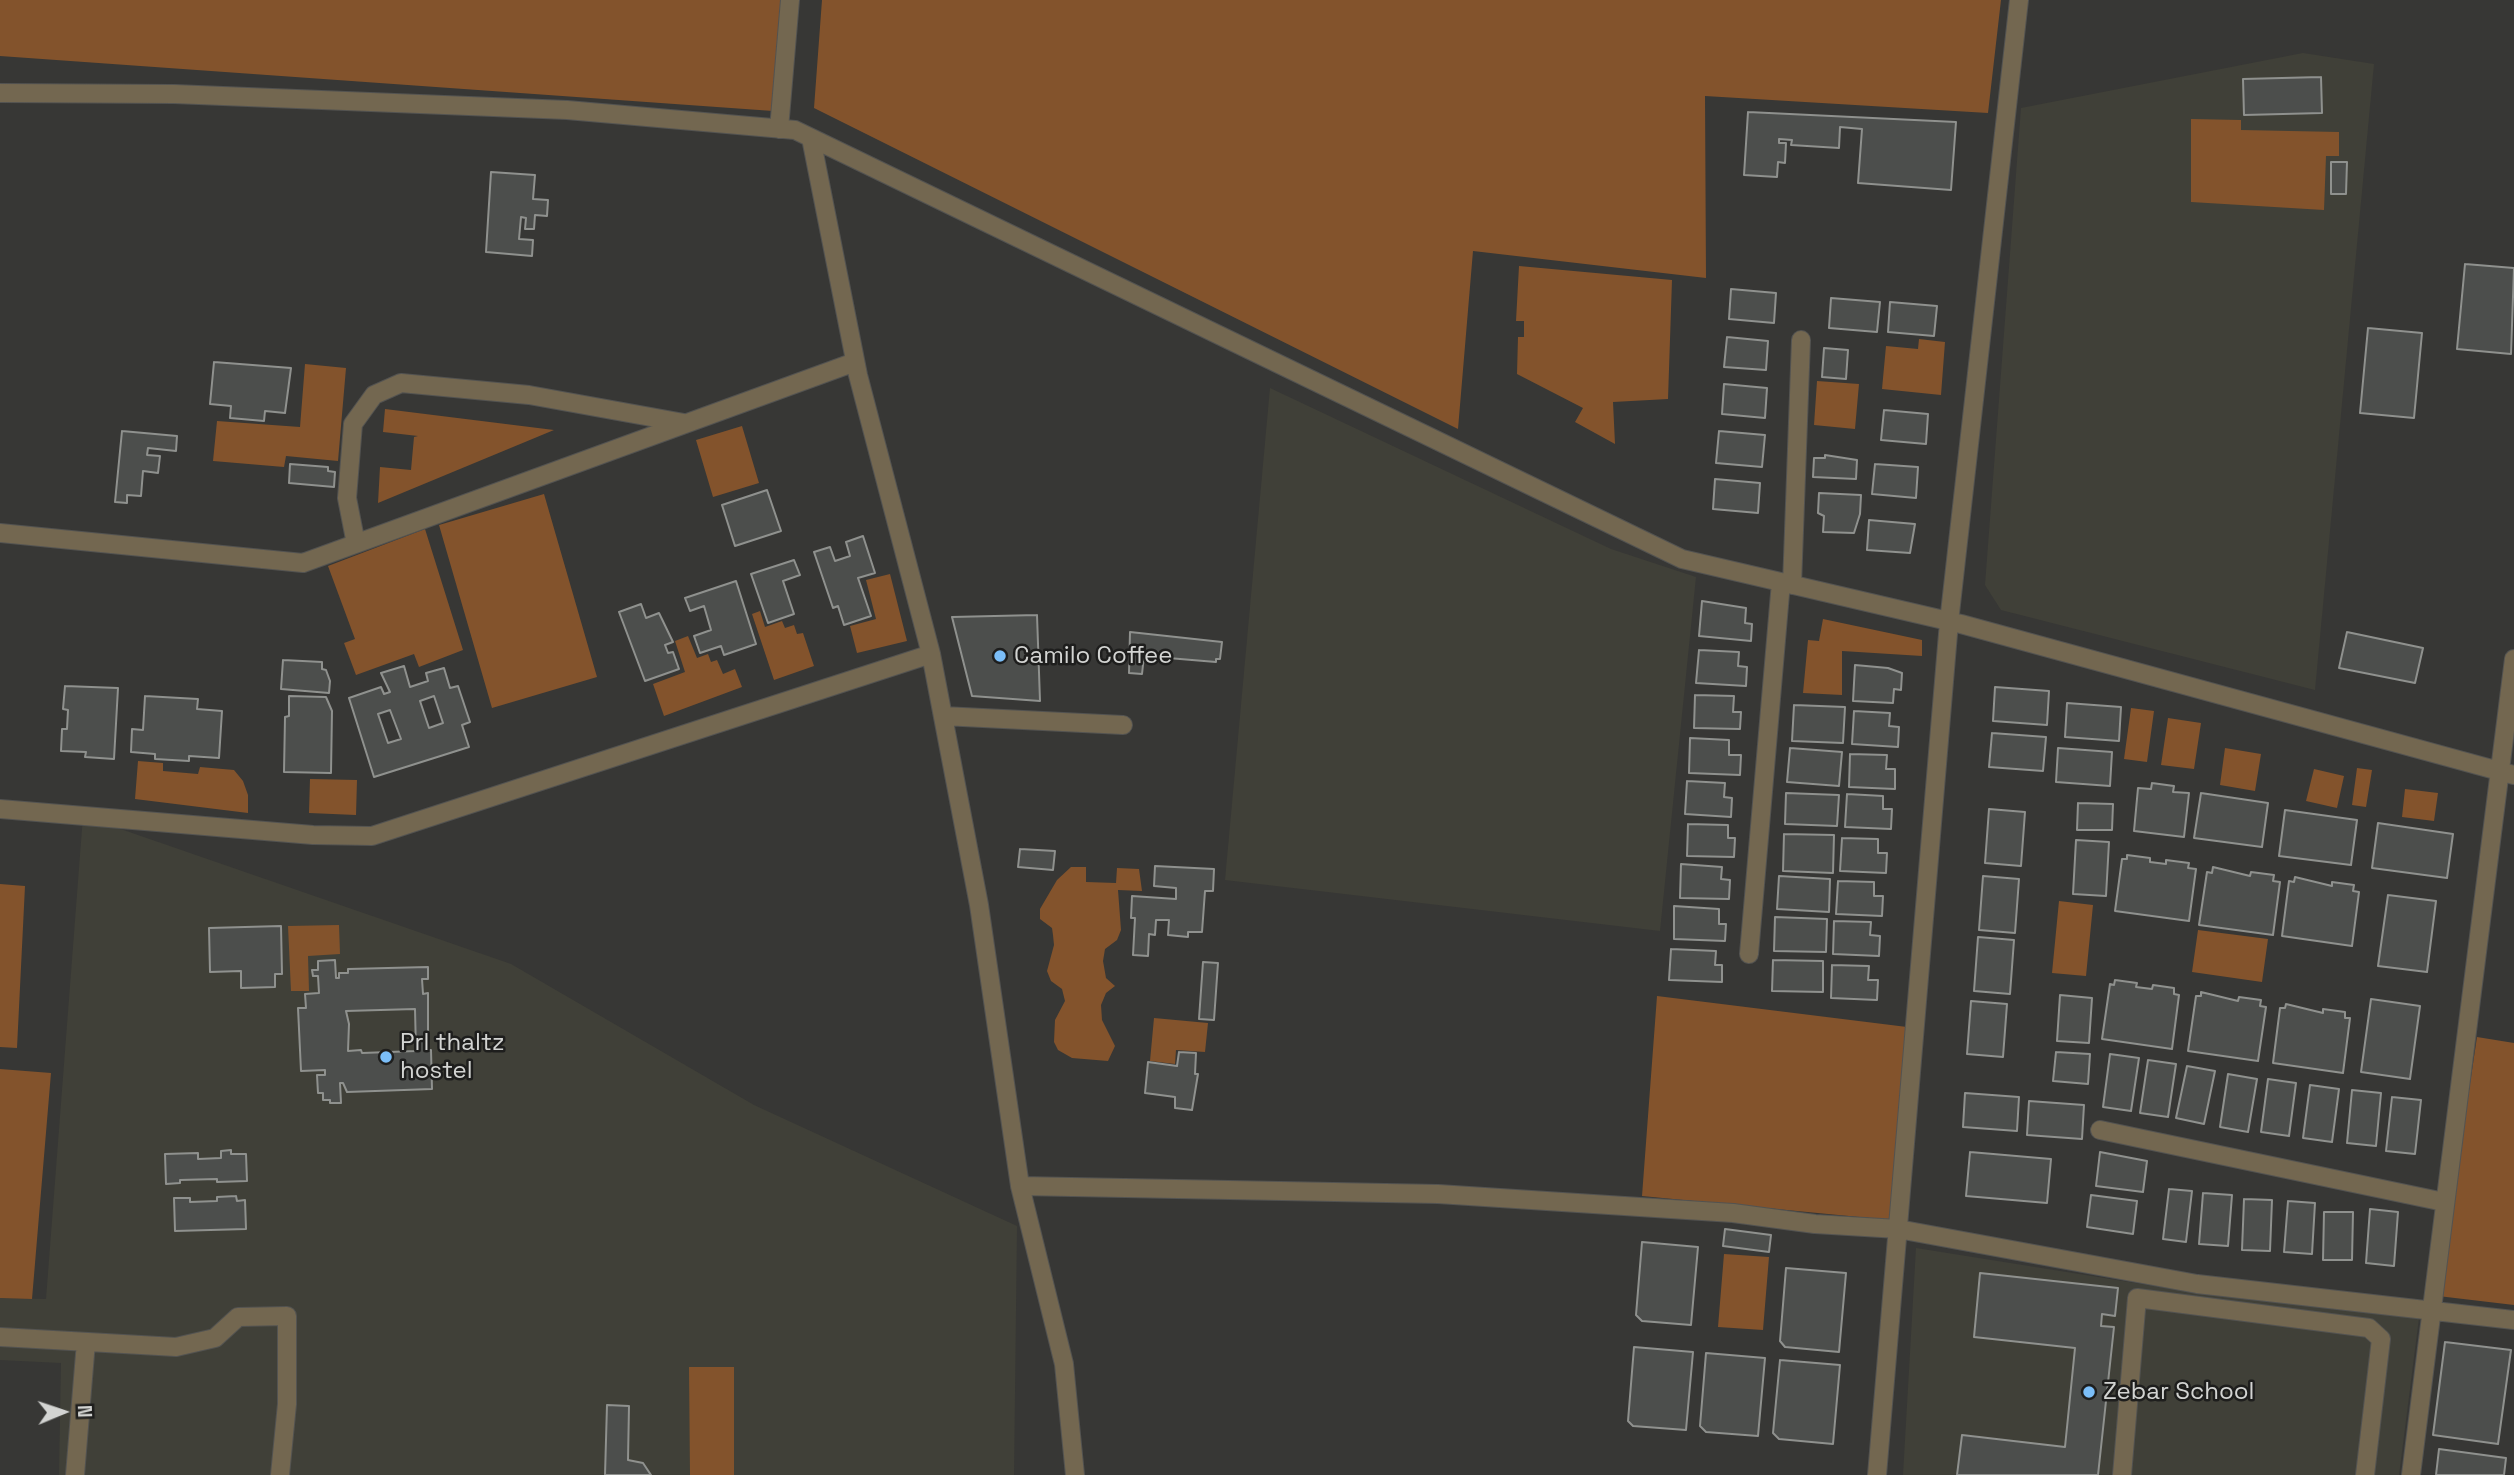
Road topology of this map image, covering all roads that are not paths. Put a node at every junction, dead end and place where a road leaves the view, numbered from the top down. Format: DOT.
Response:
graph roads {
  1 [pos="790,0"];
  2 [pos="2019,0"];
  3 [pos="0,93"];
  4 [pos="779,129"];
  5 [pos="811,138"];
  6 [pos="1801,340"];
  7 [pos="855,362"];
  8 [pos="687,423"];
  9 [pos="0,533"];
  10 [pos="356,544"];
  11 [pos="1786,584"];
  12 [pos="1949,622"];
  13 [pos="931,654"];
  14 [pos="2514,659"];
  15 [pos="943,716"];
  16 [pos="1123,725"];
  17 [pos="2506,773"];
  18 [pos="0,809"];
  19 [pos="1749,954"];
  20 [pos="2100,1130"];
  21 [pos="1020,1186"];
  22 [pos="2444,1202"];
  23 [pos="1898,1229"];
  24 [pos="2430,1309"];
  25 [pos="2514,1320"];
  26 [pos="0,1337"];
  27 [pos="86,1342"];
  28 [pos="75,1475"];
  29 [pos="280,1475"];
  30 [pos="1075,1475"];
  31 [pos="1877,1475"];
  32 [pos="2122,1475"];
  33 [pos="2365,1475"];
  34 [pos="2411,1475"];
  1 -- 4 [label="street"];
  2 -- 12 [label="street"];
  3 -- 4 [label="street"];
  4 -- 5 [label="street"];
  5 -- 7 [label="street"];
  5 -- 11 [label="street"];
  6 -- 11 [label="street"];
  7 -- 8 [label="street"];
  7 -- 13 [label="street"];
  8 -- 10 [label="street"];
  8 -- 10 [label="street"];
  9 -- 10 [label="street"];
  11 -- 12 [label="street"];
  11 -- 19 [label="street"];
  12 -- 17 [label="street"];
  12 -- 23 [label="street"];
  13 -- 15 [label="street"];
  13 -- 18 [label="street"];
  14 -- 17 [label="street"];
  15 -- 16 [label="street"];
  15 -- 21 [label="street"];
  17 -- 22 [label="street"];
  20 -- 22 [label="street"];
  21 -- 23 [label="street"];
  21 -- 30 [label="street"];
  22 -- 24 [label="street"];
  23 -- 24 [label="street"];
  23 -- 31 [label="street"];
  24 -- 25 [label="street"];
  24 -- 34 [label="street"];
  26 -- 27 [label="street"];
  27 -- 28 [label="street"];
  27 -- 29 [label="street"];
  32 -- 33 [label="street"];
}
